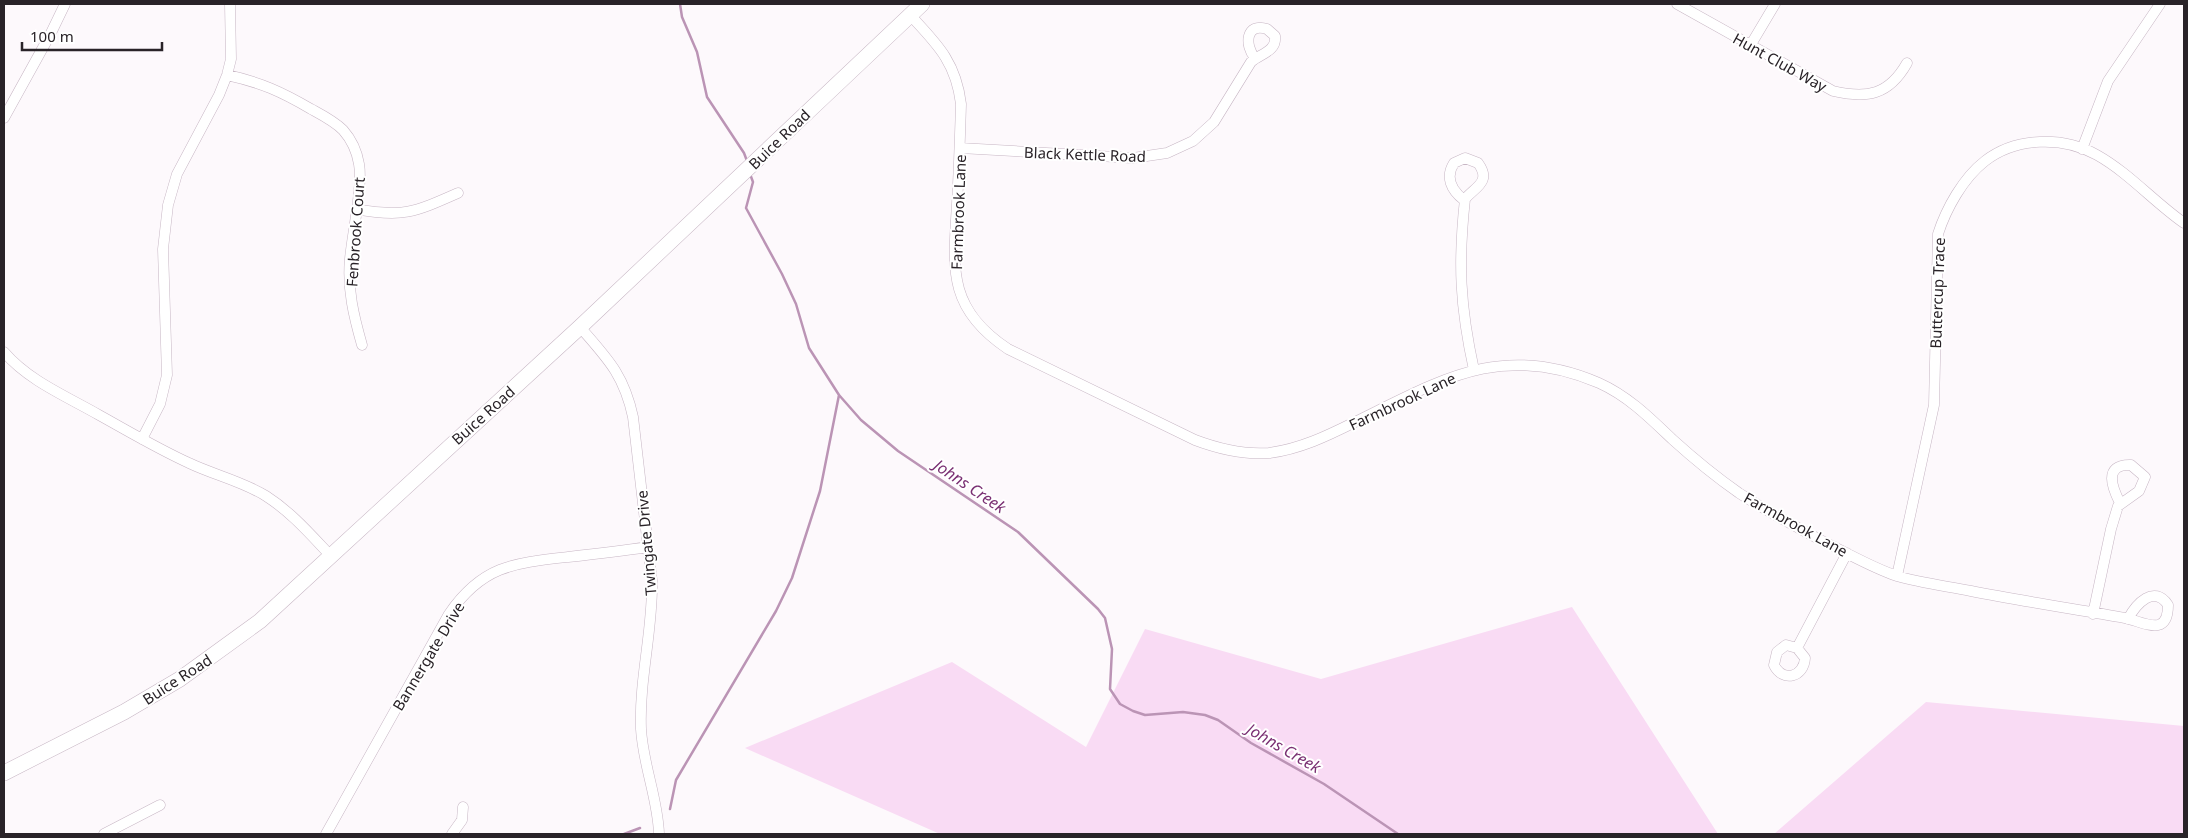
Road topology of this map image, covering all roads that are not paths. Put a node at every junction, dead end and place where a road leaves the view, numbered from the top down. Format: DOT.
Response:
graph roads {
  1 [pos="65,4"];
  2 [pos="230,4"];
  3 [pos="922,4"];
  4 [pos="1677,4"];
  5 [pos="1775,4"];
  6 [pos="2160,4"];
  7 [pos="910,14"];
  8 [pos="1750,46"];
  9 [pos="1255,58"];
  10 [pos="1907,63"];
  11 [pos="227,75"];
  12 [pos="4,118"];
  13 [pos="960,148"];
  14 [pos="2082,149"];
  15 [pos="458,193"];
  16 [pos="1464,200"];
  17 [pos="356,209"];
  18 [pos="2184,223"];
  19 [pos="580,327"];
  20 [pos="362,345"];
  21 [pos="4,352"];
  22 [pos="1474,370"];
  23 [pos="142,439"];
  24 [pos="2120,503"];
  25 [pos="648,548"];
  26 [pos="1847,553"];
  27 [pos="330,555"];
  28 [pos="1897,576"];
  29 [pos="2093,614"];
  30 [pos="2128,619"];
  31 [pos="1797,648"];
  32 [pos="4,773"];
  33 [pos="160,805"];
  34 [pos="463,806"];
  35 [pos="329,833"];
  36 [pos="104,834"];
  37 [pos="452,834"];
  38 [pos="659,834"];
  1 -- 12 [label="street"];
  2 -- 11 [label="street"];
  3 -- 7 [label="street, Buice Road"];
  4 -- 8 [label="street, Hunt Club Way"];
  5 -- 8 [label="street"];
  6 -- 14 [label="street"];
  7 -- 13 [label="street, Farmbrook Lane"];
  7 -- 19 [label="street, Buice Road"];
  8 -- 10 [label="street, Hunt Club Way"];
  9 -- 13 [label="street, Black Kettle Road"];
  11 -- 17 [label="street, Fenbrook Court"];
  11 -- 23 [label="street"];
  13 -- 22 [label="street, Farmbrook Lane"];
  14 -- 18 [label="street, Buttercup Trace"];
  14 -- 28 [label="street, Buttercup Trace"];
  15 -- 17 [label="street"];
  16 -- 22 [label="street"];
  17 -- 20 [label="street, Fenbrook Court"];
  19 -- 25 [label="street, Twingate Drive"];
  19 -- 27 [label="street, Buice Road"];
  21 -- 23 [label="street"];
  22 -- 26 [label="street, Farmbrook Lane"];
  23 -- 27 [label="street"];
  24 -- 29 [label="street"];
  25 -- 35 [label="street, Bannergate Drive"];
  25 -- 38 [label="street, Twingate Drive"];
  26 -- 28 [label="street, Farmbrook Lane"];
  26 -- 31 [label="street"];
  27 -- 32 [label="street, Buice Road"];
  28 -- 29 [label="street, Farmbrook Lane"];
  29 -- 30 [label="street, Farmbrook Lane"];
  33 -- 36 [label="street"];
  34 -- 37 [label="street"];
}
